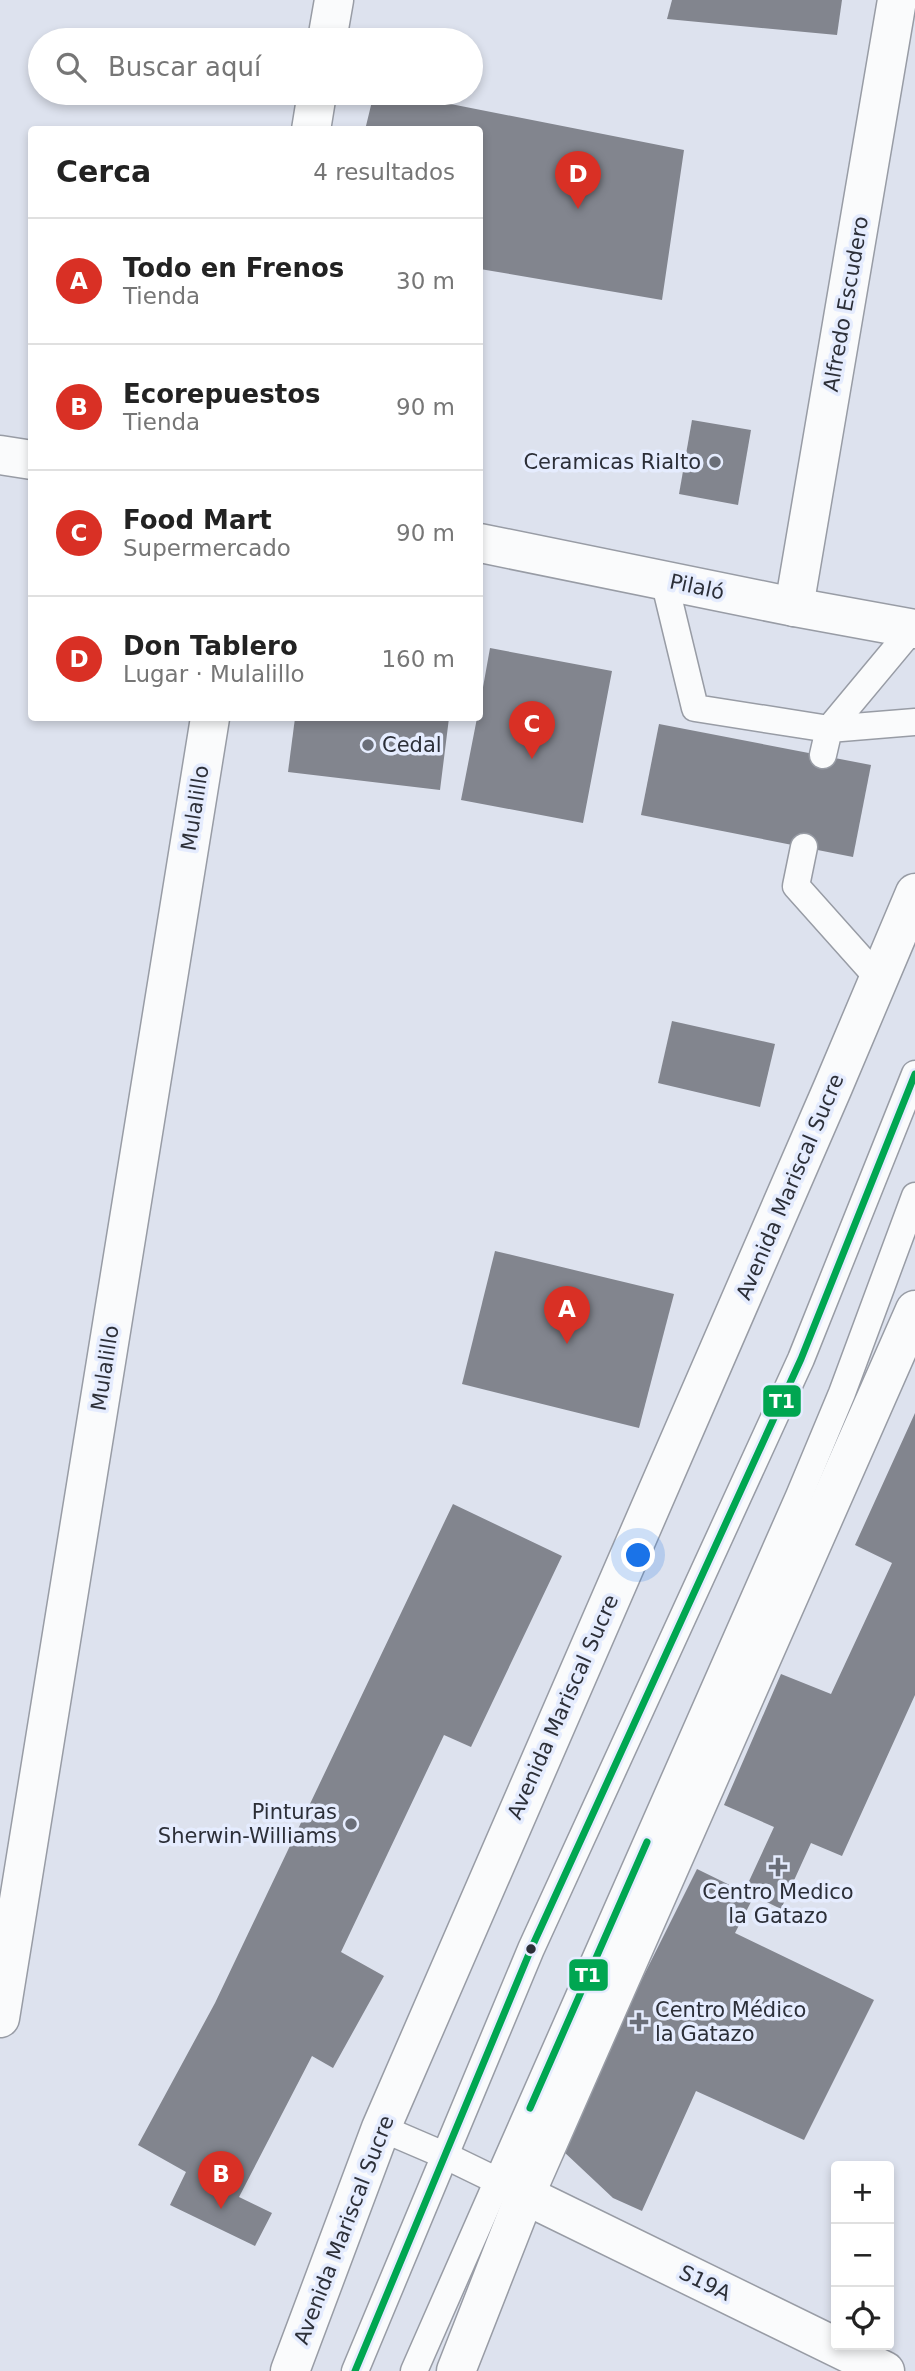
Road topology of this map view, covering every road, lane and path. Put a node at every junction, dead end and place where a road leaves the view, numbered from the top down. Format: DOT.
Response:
graph roads {
  1 [pos="334,0"];
  2 [pos="897,0"];
  3 [pos="329,28"];
  4 [pos="315,105"];
  5 [pos="312,126"];
  6 [pos="0,455"];
  7 [pos="28,459"];
  8 [pos="483,544"];
  9 [pos="664,580"];
  10 [pos="794,607"];
  11 [pos="914,628"];
  12 [pos="210,721"];
  13 [pos="915,722"];
  14 [pos="829,729"];
  15 [pos="823,755"];
  16 [pos="804,847"];
  17 [pos="915,894"];
  18 [pos="879,979"];
  19 [pos="915,1074"];
  20 [pos="915,1196"];
  21 [pos="915,1310"];
  22 [pos="0,2018"];
  23 [pos="381,2129"];
  24 [pos="444,2155"];
  25 [pos="511,2188"];
  26 [pos="915,2362"];
  27 [pos="290,2371"];
  28 [pos="355,2371"];
  29 [pos="414,2371"];
  30 [pos="456,2371"];
  31 [pos="887,2371"];
  1 -- 3 [label="street"];
  2 -- 10 [label="street, Alfredo Escudero"];
  4 -- 5 [label="street"];
  6 -- 7 [label="street"];
  8 -- 9 [label="street, Pilaló"];
  9 -- 10 [label="street, Pilaló"];
  9 -- 14 [label="lane"];
  10 -- 11 [label="street, Pilaló"];
  11 -- 14 [label="lane"];
  12 -- 22 [label="street, Mulalillo"];
  13 -- 14 [label="lane"];
  14 -- 15 [label="lane"];
  16 -- 18 [label="lane"];
  17 -- 18 [label="street, Avenida Mariscal Sucre"];
  18 -- 23 [label="street, Avenida Mariscal Sucre"];
  19 -- 24 [label="lane"];
  20 -- 25 [label="lane"];
  21 -- 25 [label="street"];
  23 -- 24 [label="lane"];
  23 -- 27 [label="street, Avenida Mariscal Sucre"];
  24 -- 25 [label="lane"];
  24 -- 28 [label="lane"];
  25 -- 29 [label="lane"];
  25 -- 30 [label="street"];
  25 -- 31 [label="street, S19A"];
  26 -- 31 [label="street"];
}
